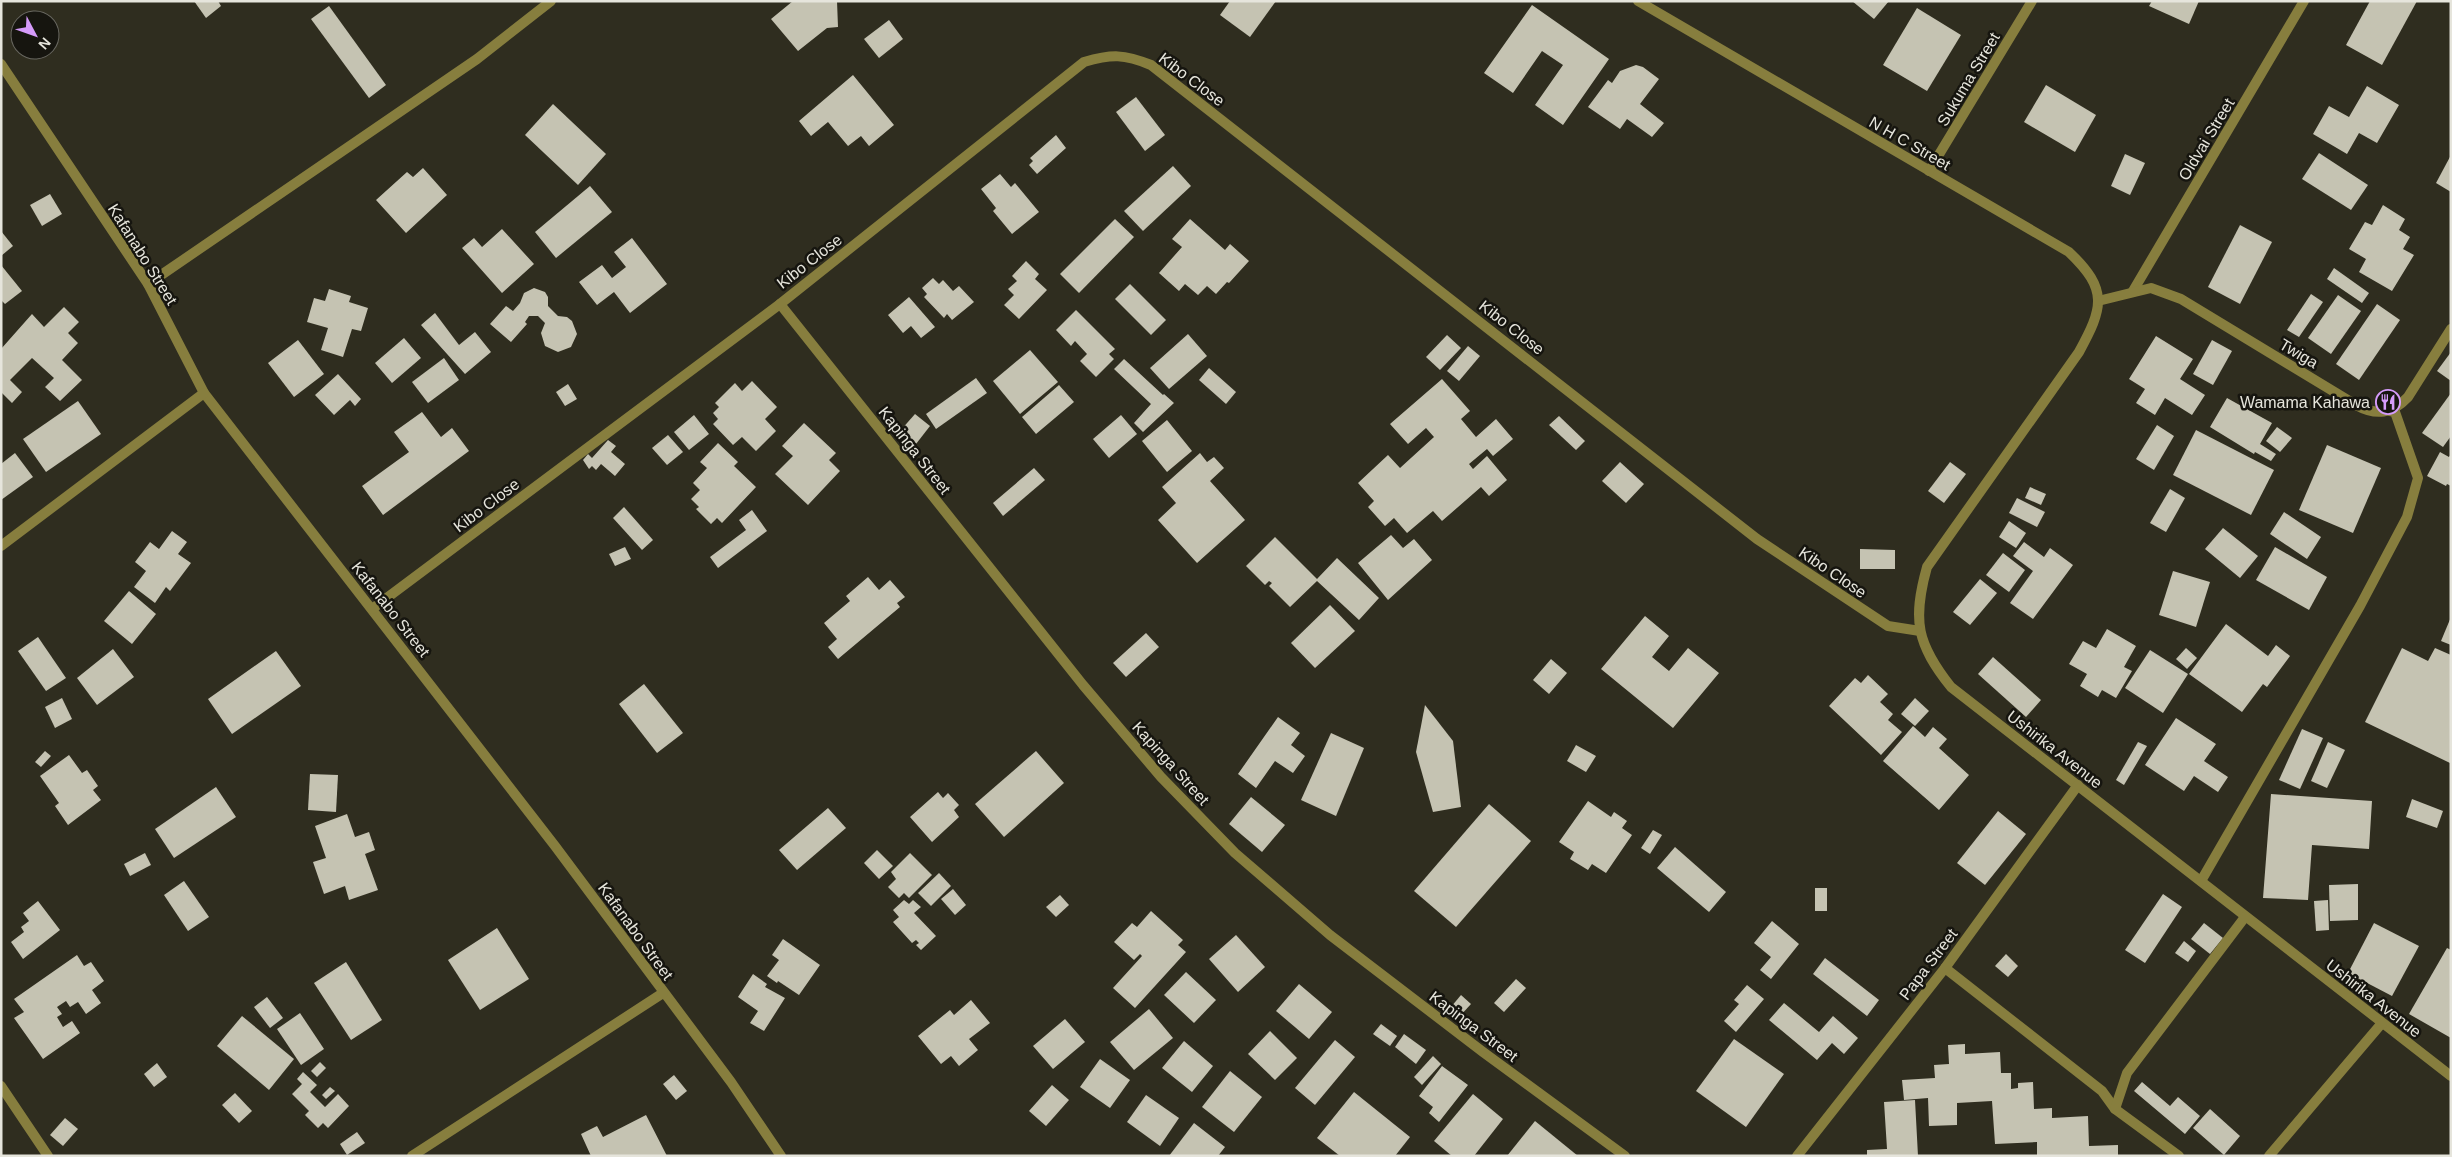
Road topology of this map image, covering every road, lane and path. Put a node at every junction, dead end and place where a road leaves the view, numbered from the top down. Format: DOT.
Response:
graph roads {
  1 [pos="551,1"];
  2 [pos="1638,1"];
  3 [pos="2032,1"];
  4 [pos="2304,1"];
  5 [pos="1,64"];
  6 [pos="1929,171"];
  7 [pos="148,284"];
  8 [pos="2133,291"];
  9 [pos="2098,301"];
  10 [pos="780,304"];
  11 [pos="2451,329"];
  12 [pos="2079,352"];
  13 [pos="204,393"];
  14 [pos="2390,411"];
  15 [pos="1,546"];
  16 [pos="372,609"];
  17 [pos="1920,631"];
  18 [pos="2078,786"];
  19 [pos="2201,881"];
  20 [pos="2245,917"];
  21 [pos="1945,968"];
  22 [pos="663,992"];
  23 [pos="2382,1023"];
  24 [pos="2451,1076"];
  25 [pos="1,1086"];
  26 [pos="2115,1109"];
  27 [pos="48,1156"];
  28 [pos="412,1156"];
  29 [pos="781,1156"];
  30 [pos="1625,1156"];
  31 [pos="1797,1156"];
  32 [pos="2179,1156"];
  33 [pos="2269,1156"];
  1 -- 7 [label="street"];
  2 -- 6 [label="street, N H C Street"];
  3 -- 6 [label="street, Sukuma Street"];
  4 -- 8 [label="street, Oldvai Street"];
  5 -- 7 [label="street, Kafanabo Street"];
  6 -- 9 [label="street, N H C Street"];
  7 -- 13 [label="street, Kafanabo Street"];
  8 -- 9 [label="street, Twiga"];
  8 -- 14 [label="street, Twiga"];
  9 -- 12 [label="street, N H C Street"];
  10 -- 16 [label="street, Kibo Close"];
  10 -- 17 [label="street, Kibo Close"];
  10 -- 30 [label="street, Kapinga Street"];
  11 -- 14 [label="street"];
  12 -- 17 [label="street, Ushirika Avenue"];
  13 -- 15 [label="street"];
  13 -- 16 [label="street, Kafanabo Street"];
  14 -- 19 [label="street"];
  16 -- 22 [label="street, Kafanabo Street"];
  17 -- 18 [label="street, Ushirika Avenue"];
  18 -- 19 [label="street, Ushirika Avenue"];
  18 -- 21 [label="street, Papa Street"];
  19 -- 20 [label="street, Ushirika Avenue"];
  20 -- 23 [label="street, Ushirika Avenue"];
  20 -- 26 [label="street"];
  21 -- 26 [label="street"];
  21 -- 31 [label="street, Papa Street"];
  22 -- 28 [label="street"];
  22 -- 29 [label="street, Kafanabo Street"];
  23 -- 24 [label="street, Ushirika Avenue"];
  23 -- 33 [label="street"];
  25 -- 27 [label="street"];
  26 -- 32 [label="street"];
}
